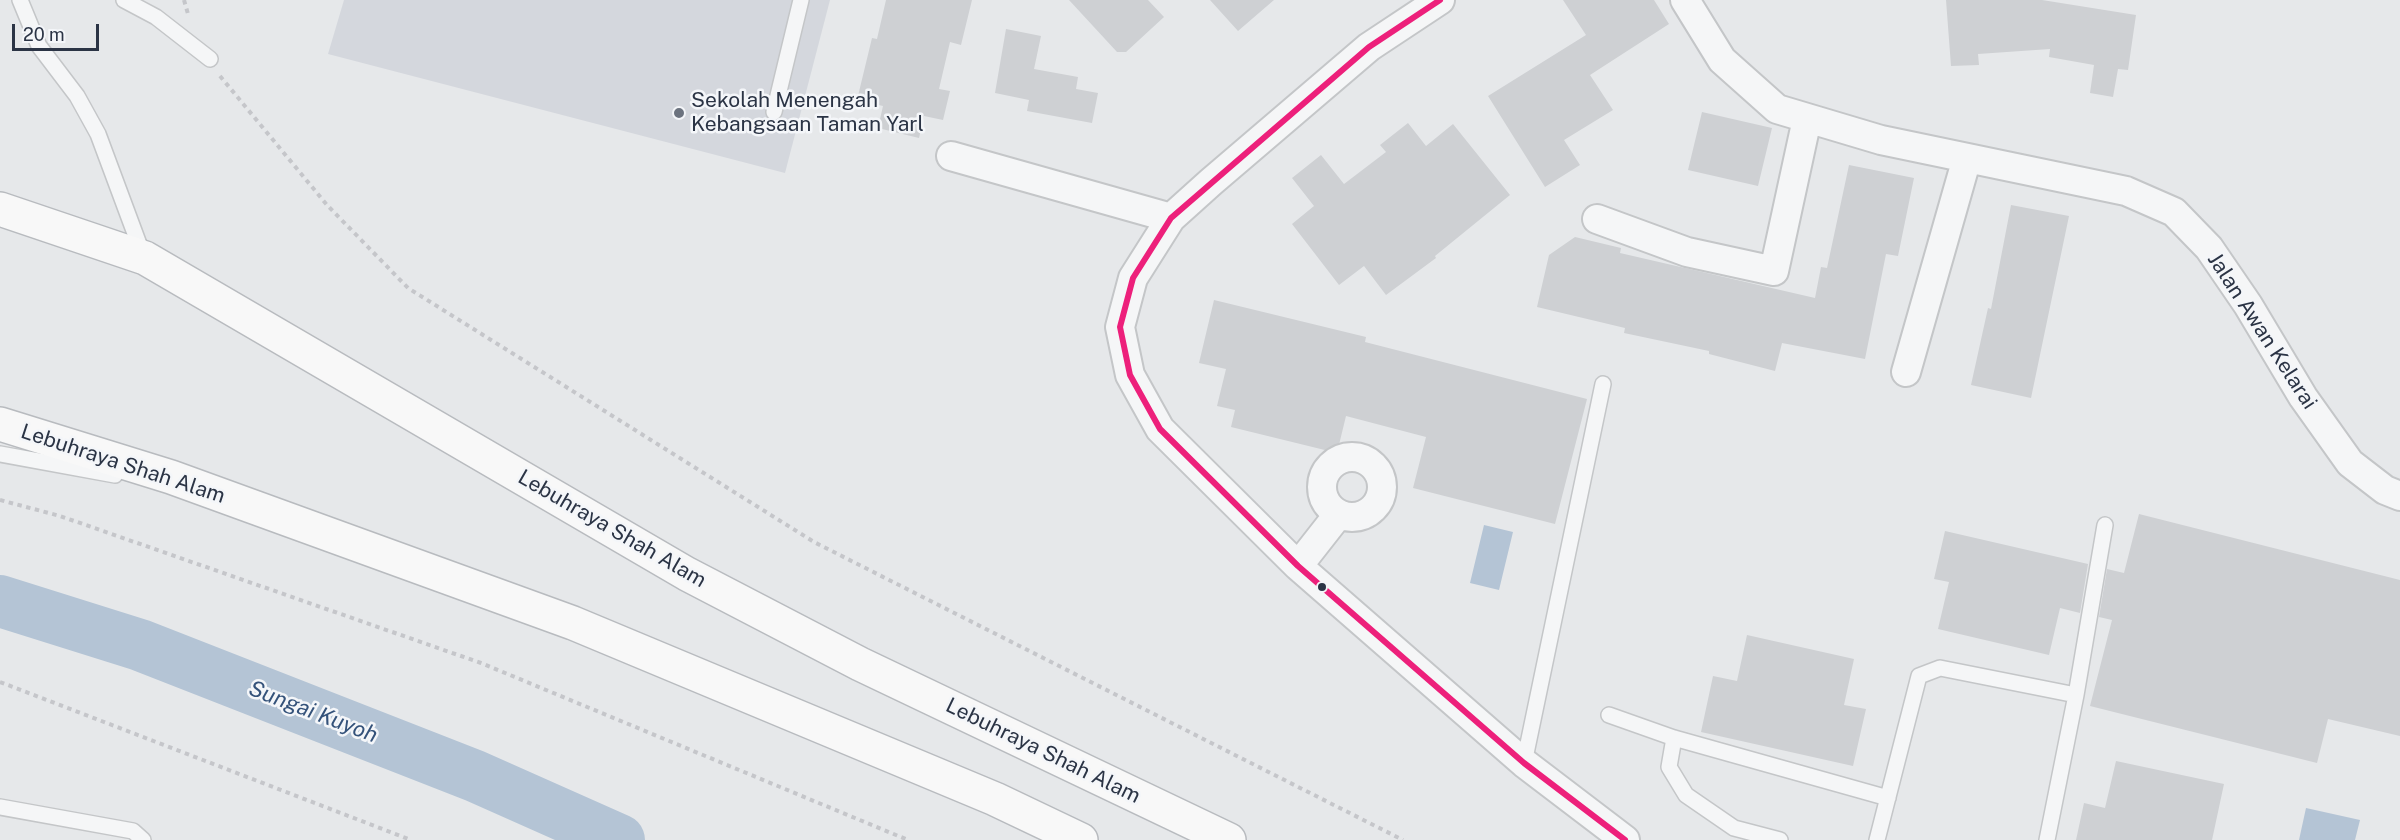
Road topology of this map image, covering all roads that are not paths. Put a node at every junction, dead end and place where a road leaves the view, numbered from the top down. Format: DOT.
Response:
graph roads {
  1 [pos="20,0"];
  2 [pos="124,0"];
  3 [pos="801,0"];
  4 [pos="1440,0"];
  5 [pos="1685,0"];
  6 [pos="210,58"];
  7 [pos="774,112"];
  8 [pos="1807,119"];
  9 [pos="951,156"];
  10 [pos="1967,158"];
  11 [pos="0,209"];
  12 [pos="1171,218"];
  13 [pos="1597,219"];
  14 [pos="145,258"];
  15 [pos="1906,372"];
  16 [pos="1603,384"];
  17 [pos="0,424"];
  18 [pos="0,454"];
  19 [pos="218,494"];
  20 [pos="2400,496"];
  21 [pos="1338,515"];
  22 [pos="2105,525"];
  23 [pos="1298,566"];
  24 [pos="2076,695"];
  25 [pos="1609,715"];
  26 [pos="1674,738"];
  27 [pos="1524,763"];
  28 [pos="1888,798"];
  29 [pos="0,807"];
  30 [pos="1878,839"];
  31 [pos="143,840"];
  32 [pos="1081,840"];
  33 [pos="1229,840"];
  34 [pos="1625,840"];
  35 [pos="1780,840"];
  36 [pos="2047,840"];
  1 -- 14 [label="lane"];
  2 -- 6 [label="lane"];
  3 -- 7 [label="lane"];
  4 -- 12 [label="street"];
  5 -- 8 [label="street, Jalan Awan Kelarai"];
  8 -- 10 [label="street, Jalan Awan Kelarai"];
  8 -- 13 [label="street"];
  9 -- 12 [label="street"];
  10 -- 15 [label="street"];
  10 -- 20 [label="street, Jalan Awan Kelarai"];
  11 -- 14 [label="highway, Lebuhraya Shah Alam"];
  12 -- 23 [label="street"];
  14 -- 33 [label="highway, Lebuhraya Shah Alam"];
  16 -- 27 [label="lane"];
  17 -- 19 [label="highway, Lebuhraya Shah Alam"];
  18 -- 19 [label="lane"];
  19 -- 32 [label="highway, Lebuhraya Shah Alam"];
  21 -- 23 [label="street"];
  22 -- 24 [label="lane"];
  23 -- 27 [label="street"];
  24 -- 28 [label="lane"];
  24 -- 36 [label="lane"];
  25 -- 26 [label="lane"];
  26 -- 28 [label="lane"];
  26 -- 35 [label="lane"];
  27 -- 34 [label="street"];
  28 -- 30 [label="lane"];
  29 -- 31 [label="lane"];
}
